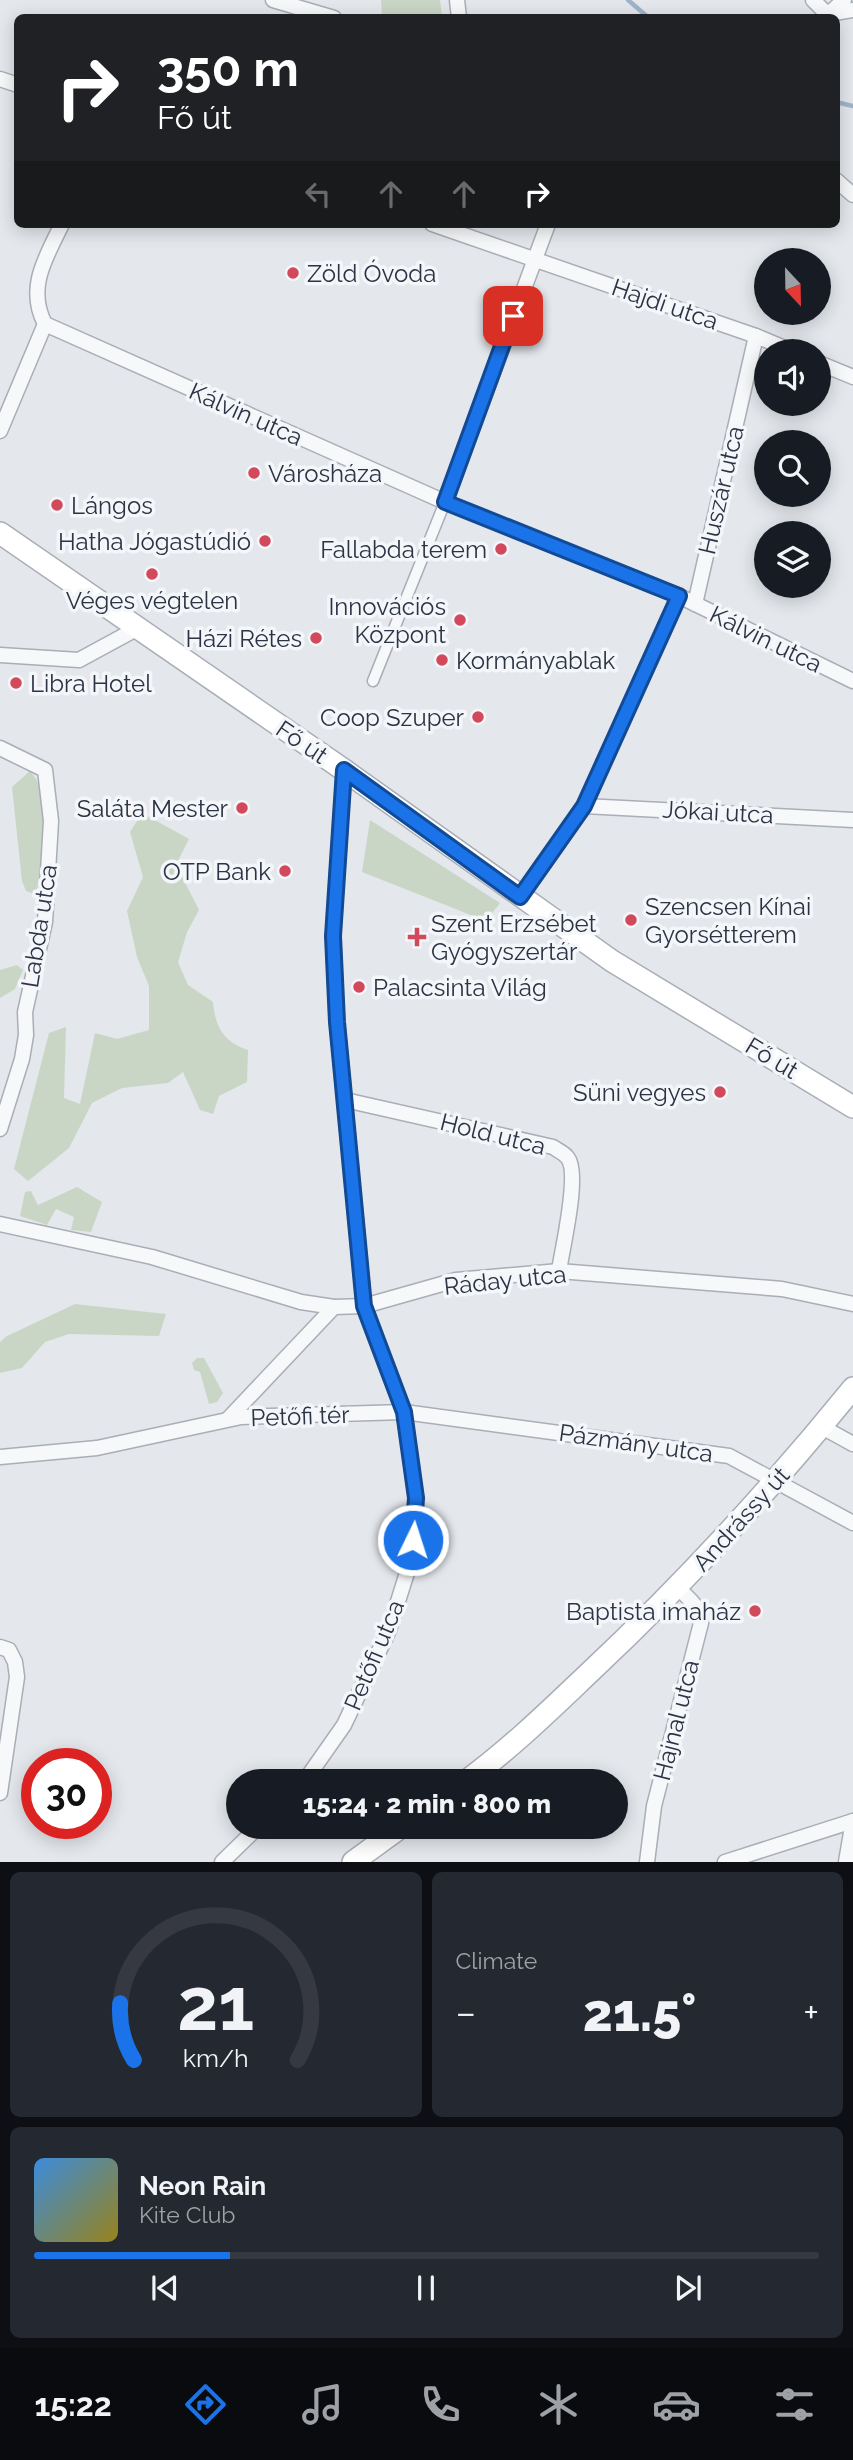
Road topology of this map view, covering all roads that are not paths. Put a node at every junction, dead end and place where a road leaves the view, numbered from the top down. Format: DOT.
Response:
graph roads {
  1 [pos="273,0"];
  2 [pos="813,0"];
  3 [pos="844,0"];
  4 [pos="853,10"];
  5 [pos="320,14"];
  6 [pos="824,14"];
  7 [pos="828,14"];
  8 [pos="835,14"];
  9 [pos="60,228"];
  10 [pos="444,228"];
  11 [pos="546,228"];
  12 [pos="535,258"];
  13 [pos="45,324"];
  14 [pos="756,336"];
  15 [pos="763,339"];
  16 [pos="831,368"];
  17 [pos="853,377"];
  18 [pos="0,431"];
  19 [pos="445,502"];
  20 [pos="0,533"];
  21 [pos="679,596"];
  22 [pos="695,604"];
  23 [pos="138,628"];
  24 [pos="0,656"];
  25 [pos="373,681"];
  26 [pos="853,681"];
  27 [pos="0,748"];
  28 [pos="344,770"];
  29 [pos="584,806"];
  30 [pos="853,820"];
  31 [pos="520,897"];
  32 [pos="345,1100"];
  33 [pos="853,1107"];
  34 [pos="0,1129"];
  35 [pos="0,1224"];
  36 [pos="559,1271"];
  37 [pos="853,1304"];
  38 [pos="364,1306"];
  39 [pos="334,1307"];
  40 [pos="853,1388"];
  41 [pos="404,1412"];
  42 [pos="227,1420"];
  43 [pos="822,1427"];
  44 [pos="853,1444"];
  45 [pos="0,1457"];
  46 [pos="774,1483"];
  47 [pos="853,1523"];
  48 [pos="678,1588"];
  49 [pos="0,1647"];
  50 [pos="313,1769"];
  51 [pos="483,1769"];
  52 [pos="0,1793"];
  53 [pos="853,1821"];
  54 [pos="245,1839"];
  55 [pos="384,1839"];
  56 [pos="222,1861"];
  57 [pos="353,1861"];
  58 [pos="647,1861"];
  59 [pos="725,1861"];
  60 [pos="846,1861"];
  1 -- 5 [label="street"];
  2 -- 6 [label="street"];
  3 -- 7 [label="street"];
  4 -- 8 [label="street"];
  9 -- 13 [label="street"];
  10 -- 12 [label="street, Hajdi utca"];
  11 -- 12 [label="street"];
  12 -- 14 [label="street, Hajdi utca"];
  12 -- 19 [label="street"];
  13 -- 18 [label="street"];
  13 -- 19 [label="street, Kálvin utca"];
  14 -- 15 [label="street, Hajdi utca"];
  14 -- 22 [label="street, Huszár utca"];
  16 -- 17 [label="street"];
  19 -- 21 [label="street, Kálvin utca"];
  19 -- 25 [label="street"];
  20 -- 23 [label="main road, Fő út"];
  21 -- 22 [label="street, Kálvin utca"];
  21 -- 29 [label="street"];
  22 -- 26 [label="street, Kálvin utca"];
  23 -- 24 [label="street"];
  23 -- 28 [label="main road, Fő út"];
  27 -- 34 [label="street, Labda utca"];
  28 -- 31 [label="main road, Fő út"];
  28 -- 32 [label="street, Petőfi utca"];
  29 -- 30 [label="street, Jókai utca"];
  29 -- 31 [label="street"];
  31 -- 33 [label="main road, Fő út"];
  32 -- 36 [label="street, Hold utca"];
  32 -- 38 [label="street, Petőfi utca"];
  35 -- 39 [label="street, Ráday utca"];
  36 -- 37 [label="street, Ráday utca"];
  36 -- 38 [label="street, Ráday utca"];
  38 -- 39 [label="street, Ráday utca"];
  38 -- 41 [label="street, Petőfi utca"];
  39 -- 42 [label="street, Petőfi tér"];
  40 -- 43 [label="main road, Andrássy út"];
  41 -- 42 [label="street, Petőfi tér"];
  41 -- 46 [label="street, Pázmány utca"];
  41 -- 50 [label="street, Petőfi utca"];
  42 -- 45 [label="street"];
  43 -- 44 [label="street"];
  43 -- 46 [label="main road, Andrássy út"];
  46 -- 47 [label="street, Pázmány utca"];
  46 -- 48 [label="main road, Andrássy út"];
  48 -- 51 [label="main road, Andrássy út"];
  48 -- 58 [label="street, Hajnal utca"];
  49 -- 52 [label="street"];
  53 -- 59 [label="street"];
  53 -- 60 [label="street"];
  54 -- 56 [label="street"];
  55 -- 57 [label="main road"];
}
